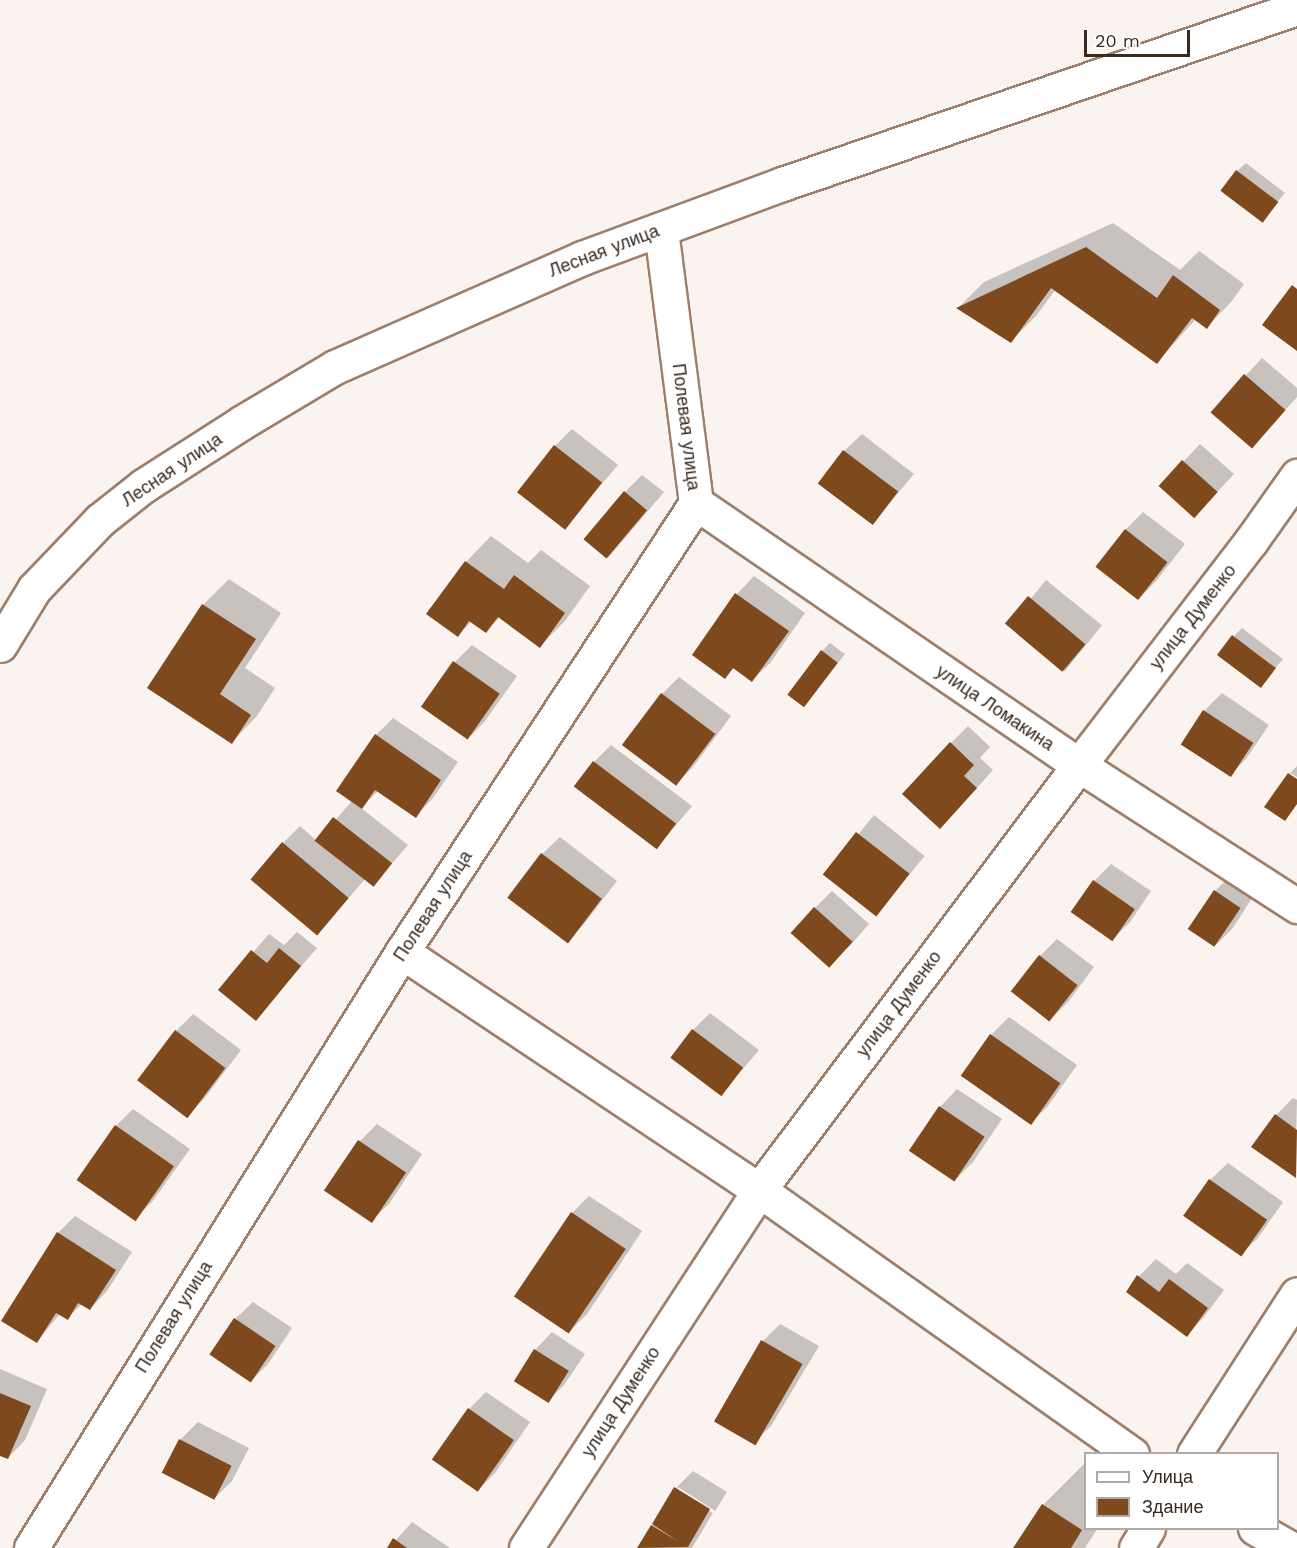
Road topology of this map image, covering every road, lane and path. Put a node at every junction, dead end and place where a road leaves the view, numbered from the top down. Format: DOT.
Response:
graph roads {
  1 [pos="1297,8"];
  2 [pos="661,229"];
  3 [pos="1297,476"];
  4 [pos="696,503"];
  5 [pos="0,645"];
  6 [pos="1079,765"];
  7 [pos="1297,906"];
  8 [pos="402,952"];
  9 [pos="759,1190"];
  10 [pos="1297,1294"];
  11 [pos="1128,1452"];
  12 [pos="1195,1452"];
  13 [pos="1147,1530"];
  14 [pos="1258,1530"];
  15 [pos="31,1548"];
  16 [pos="526,1548"];
  17 [pos="1136,1548"];
  18 [pos="1290,1548"];
  1 -- 2 [label="street, Лесная улица"];
  2 -- 4 [label="street, Полевая улица"];
  2 -- 5 [label="street, Лесная улица"];
  3 -- 6 [label="street, улица Думенко"];
  4 -- 6 [label="street, улица Ломакина"];
  4 -- 8 [label="street, Полевая улица"];
  6 -- 7 [label="street, улица Ломакина"];
  6 -- 9 [label="street, улица Думенко"];
  8 -- 9 [label="street"];
  8 -- 15 [label="street, Полевая улица"];
  9 -- 11 [label="street"];
  9 -- 16 [label="street, улица Думенко"];
  10 -- 12 [label="street"];
  13 -- 17 [label="street"];
  14 -- 18 [label="street"];
}
